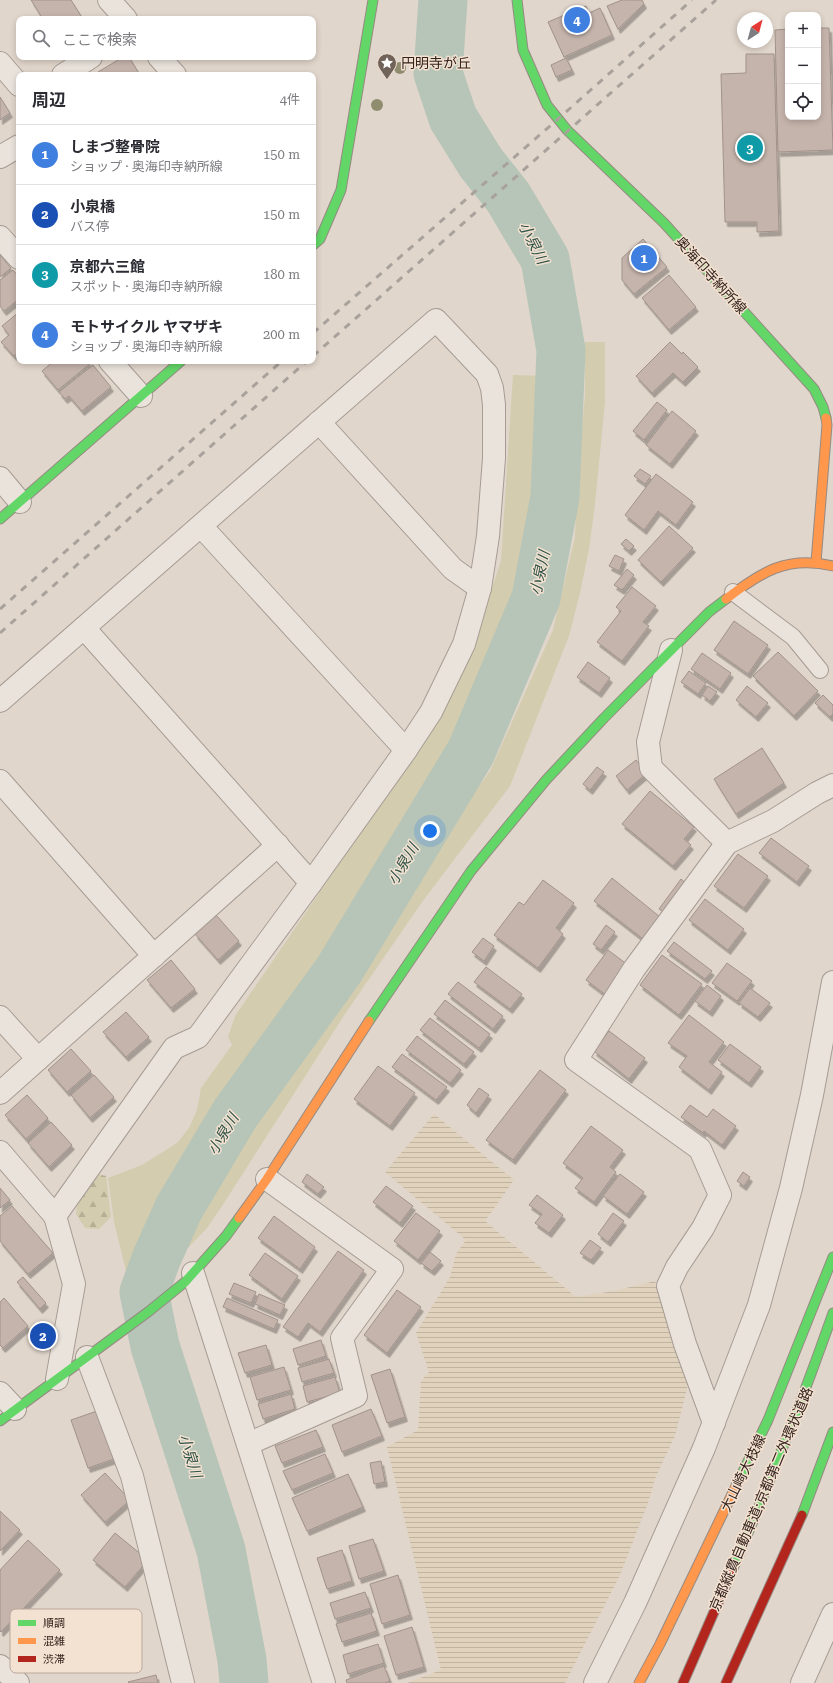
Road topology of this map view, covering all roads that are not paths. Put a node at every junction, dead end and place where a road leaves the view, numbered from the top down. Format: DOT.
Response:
graph roads {
  1 [pos="109,0"];
  2 [pos="373,0"];
  3 [pos="517,0"];
  4 [pos="123,16"];
  5 [pos="87,60"];
  6 [pos="162,60"];
  7 [pos="0,63"];
  8 [pos="68,72"];
  9 [pos="172,72"];
  10 [pos="16,82"];
  11 [pos="16,148"];
  12 [pos="0,157"];
  13 [pos="316,236"];
  14 [pos="0,237"];
  15 [pos="16,255"];
  16 [pos="113,364"];
  17 [pos="178,364"];
  18 [pos="141,396"];
  19 [pos="319,422"];
  20 [pos="0,478"];
  21 [pos="20,502"];
  22 [pos="0,519"];
  23 [pos="201,526"];
  24 [pos="816,562"];
  25 [pos="833,566"];
  26 [pos="480,588"];
  27 [pos="734,592"];
  28 [pos="84,628"];
  29 [pos="671,650"];
  30 [pos="820,670"];
  31 [pos="0,701"];
  32 [pos="406,750"];
  33 [pos="0,781"];
  34 [pos="833,785"];
  35 [pos="727,843"];
  36 [pos="278,846"];
  37 [pos="311,882"];
  38 [pos="154,956"];
  39 [pos="833,982"];
  40 [pos="0,1016"];
  41 [pos="38,1059"];
  42 [pos="0,1093"];
  43 [pos="0,1152"];
  44 [pos="267,1178"];
  45 [pos="55,1216"];
  46 [pos="833,1257"];
  47 [pos="189,1278"];
  48 [pos="833,1313"];
  49 [pos="96,1351"];
  50 [pos="57,1379"];
  51 [pos="0,1392"];
  52 [pos="7,1415"];
  53 [pos="714,1423"];
  54 [pos="833,1432"];
  55 [pos="248,1444"];
  56 [pos="833,1614"];
  57 [pos="0,1666"];
  58 [pos="18,1683"];
  59 [pos="183,1683"];
  60 [pos="324,1683"];
  61 [pos="595,1683"];
  62 [pos="639,1683"];
  63 [pos="683,1683"];
  64 [pos="726,1683"];
  65 [pos="802,1683"];
  1 -- 4 [label="street"];
  2 -- 13 [label="main road"];
  3 -- 24 [label="main road, 奥海印寺納所線"];
  5 -- 8 [label="street"];
  6 -- 9 [label="street"];
  7 -- 10 [label="street"];
  11 -- 12 [label="street"];
  14 -- 15 [label="street"];
  16 -- 18 [label="street"];
  17 -- 18 [label="main road"];
  18 -- 21 [label="main road"];
  19 -- 23 [label="street"];
  19 -- 26 [label="street"];
  19 -- 26 [label="street"];
  20 -- 21 [label="street"];
  21 -- 22 [label="main road"];
  23 -- 28 [label="street"];
  23 -- 32 [label="street"];
  24 -- 25 [label="main road"];
  24 -- 27 [label="main road"];
  26 -- 32 [label="street"];
  27 -- 29 [label="main road"];
  27 -- 30 [label="lane"];
  28 -- 31 [label="street"];
  28 -- 36 [label="street"];
  29 -- 35 [label="street"];
  29 -- 44 [label="main road"];
  32 -- 37 [label="street"];
  33 -- 38 [label="street"];
  34 -- 35 [label="street"];
  35 -- 53 [label="street"];
  36 -- 37 [label="street"];
  36 -- 38 [label="street"];
  37 -- 45 [label="street"];
  38 -- 41 [label="street"];
  39 -- 53 [label="street"];
  40 -- 41 [label="street"];
  41 -- 42 [label="street"];
  43 -- 45 [label="street"];
  44 -- 47 [label="main road"];
  44 -- 55 [label="street"];
  45 -- 50 [label="street"];
  46 -- 62 [label="main road, 大山崎大枝線"];
  47 -- 49 [label="main road"];
  47 -- 55 [label="street"];
  48 -- 63 [label="main road, 京都縦貫自動車道;京都第二外環状道路"];
  49 -- 50 [label="main road"];
  49 -- 59 [label="street"];
  50 -- 52 [label="main road"];
  51 -- 52 [label="street"];
  53 -- 61 [label="street"];
  54 -- 64 [label="main road"];
  55 -- 60 [label="street"];
  56 -- 65 [label="street"];
  57 -- 58 [label="street"];
}
